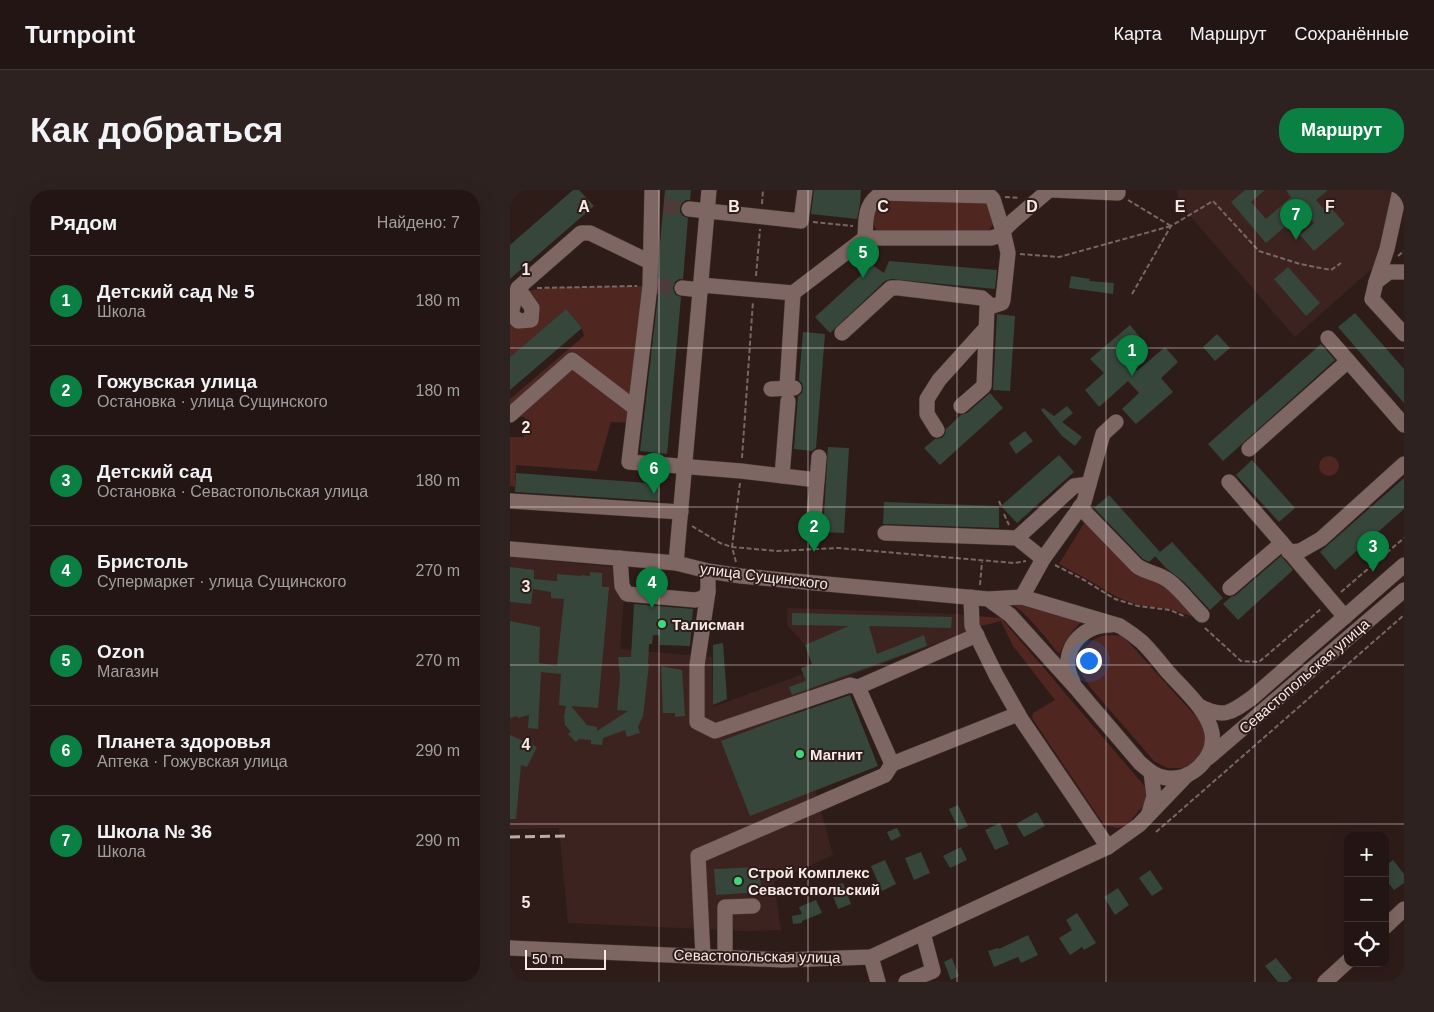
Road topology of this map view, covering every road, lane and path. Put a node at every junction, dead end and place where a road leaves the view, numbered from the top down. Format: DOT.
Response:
graph roads {
  1 [pos="709,190"];
  2 [pos="763,190"];
  3 [pos="805,190"];
  4 [pos="1052,190"];
  5 [pos="1400,190"];
  6 [pos="1118,192"];
  7 [pos="1043,195"];
  8 [pos="990,196"];
  9 [pos="656,199"];
  10 [pos="689,209"];
  11 [pos="708,211"];
  12 [pos="761,217"];
  13 [pos="801,221"];
  14 [pos="1171,226"];
  15 [pos="865,232"];
  16 [pos="1004,232"];
  17 [pos="1008,253"];
  18 [pos="650,262"];
  19 [pos="1341,263"];
  20 [pos="1404,272"];
  21 [pos="1376,282"];
  22 [pos="653,286"];
  23 [pos="518,288"];
  24 [pos="682,288"];
  25 [pos="701,288"];
  26 [pos="754,290"];
  27 [pos="793,292"];
  28 [pos="1132,294"];
  29 [pos="991,306"];
  30 [pos="986,328"];
  31 [pos="842,333"];
  32 [pos="1404,334"];
  33 [pos="1328,338"];
  34 [pos="1348,361"];
  35 [pos="770,388"];
  36 [pos="790,392"];
  37 [pos="961,406"];
  38 [pos="635,408"];
  39 [pos="510,415"];
  40 [pos="1116,422"];
  41 [pos="1404,425"];
  42 [pos="937,430"];
  43 [pos="1249,449"];
  44 [pos="819,457"];
  45 [pos="1404,464"];
  46 [pos="685,467"];
  47 [pos="741,471"];
  48 [pos="782,476"];
  49 [pos="817,480"];
  50 [pos="1229,482"];
  51 [pos="1089,484"];
  52 [pos="510,501"];
  53 [pos="999,501"];
  54 [pos="1001,506"];
  55 [pos="1080,507"];
  56 [pos="681,516"];
  57 [pos="813,529"];
  58 [pos="885,533"];
  59 [pos="1016,538"];
  60 [pos="1404,538"];
  61 [pos="732,547"];
  62 [pos="1286,547"];
  63 [pos="510,549"];
  64 [pos="620,558"];
  65 [pos="1043,559"];
  66 [pos="676,563"];
  67 [pos="1404,565"];
  68 [pos="708,571"];
  69 [pos="740,576"];
  70 [pos="1230,588"];
  71 [pos="1404,590"];
  72 [pos="708,592"];
  73 [pos="971,597"];
  74 [pos="1022,597"];
  75 [pos="988,599"];
  76 [pos="1331,600"];
  77 [pos="1404,615"];
  78 [pos="1345,616"];
  79 [pos="1199,621"];
  80 [pos="1120,626"];
  81 [pos="977,635"];
  82 [pos="858,687"];
  83 [pos="1076,688"];
  84 [pos="1199,706"];
  85 [pos="1018,714"];
  86 [pos="1203,762"];
  87 [pos="892,764"];
  88 [pos="1151,772"];
  89 [pos="1187,775"];
  90 [pos="1149,814"];
  91 [pos="1156,832"];
  92 [pos="1108,847"];
  93 [pos="753,906"];
  94 [pos="1404,909"];
  95 [pos="1389,922"];
  96 [pos="923,933"];
  97 [pos="510,948"];
  98 [pos="704,956"];
  99 [pos="725,957"];
  100 [pos="871,957"];
  101 [pos="1344,965"];
  102 [pos="878,982"];
  103 [pos="906,982"];
  104 [pos="1325,982"];
  1 -- 11 [label="street"];
  2 -- 12 [label="path"];
  3 -- 13 [label="street"];
  4 -- 6 [label="street"];
  5 -- 21 [label="street"];
  6 -- 14 [label="path"];
  7 -- 8 [label="path"];
  7 -- 16 [label="street"];
  8 -- 15 [label="street"];
  8 -- 16 [label="street"];
  9 -- 18 [label="street"];
  10 -- 11 [label="street"];
  11 -- 12 [label="street"];
  11 -- 25 [label="street"];
  12 -- 13 [label="street"];
  12 -- 26 [label="path"];
  13 -- 15 [label="path"];
  14 -- 17 [label="path"];
  14 -- 19 [label="path"];
  14 -- 28 [label="path"];
  15 -- 16 [label="street"];
  15 -- 27 [label="street"];
  16 -- 17 [label="street"];
  17 -- 29 [label="street"];
  18 -- 22 [label="street"];
  18 -- 23 [label="street"];
  20 -- 21 [label="street"];
  21 -- 32 [label="street"];
  22 -- 23 [label="path"];
  22 -- 38 [label="street"];
  24 -- 25 [label="street"];
  25 -- 26 [label="street"];
  25 -- 46 [label="street"];
  26 -- 27 [label="street"];
  26 -- 47 [label="path"];
  27 -- 36 [label="street"];
  29 -- 30 [label="street"];
  29 -- 31 [label="street"];
  30 -- 37 [label="street"];
  30 -- 42 [label="street"];
  33 -- 34 [label="street"];
  34 -- 41 [label="street"];
  34 -- 43 [label="street"];
  35 -- 36 [label="street"];
  36 -- 48 [label="street"];
  38 -- 39 [label="street"];
  38 -- 46 [label="street"];
  40 -- 51 [label="street"];
  44 -- 49 [label="street"];
  45 -- 62 [label="street"];
  46 -- 47 [label="street"];
  46 -- 56 [label="street"];
  47 -- 48 [label="street"];
  47 -- 61 [label="path"];
  48 -- 49 [label="street"];
  49 -- 57 [label="street"];
  50 -- 62 [label="street"];
  51 -- 55 [label="street"];
  51 -- 59 [label="street"];
  52 -- 56 [label="street"];
  53 -- 54 [label="path"];
  55 -- 65 [label="street"];
  55 -- 79 [label="street"];
  56 -- 61 [label="path"];
  56 -- 66 [label="street"];
  58 -- 59 [label="street"];
  59 -- 65 [label="street"];
  60 -- 76 [label="path"];
  61 -- 65 [label="path"];
  61 -- 69 [label="path"];
  62 -- 70 [label="street"];
  62 -- 76 [label="street"];
  63 -- 64 [label="street, улица Сущинского"];
  64 -- 66 [label="street, улица Сущинского"];
  64 -- 72 [label="street"];
  65 -- 74 [label="street"];
  65 -- 79 [label="path"];
  66 -- 68 [label="street, улица Сущинского"];
  67 -- 78 [label="street, Севастопольская улица"];
  68 -- 69 [label="street, улица Сущинского"];
  68 -- 72 [label="street"];
  69 -- 73 [label="street, улица Сущинского"];
  71 -- 86 [label="street, Севастопольская улица"];
  72 -- 82 [label="street"];
  73 -- 75 [label="street, улица Сущинского"];
  73 -- 81 [label="street"];
  74 -- 75 [label="street, улица Сущинского"];
  74 -- 80 [label="street, улица Сущинского"];
  75 -- 83 [label="street"];
  76 -- 78 [label="street"];
  76 -- 79 [label="path"];
  77 -- 91 [label="path"];
  78 -- 84 [label="street, Севастопольская улица"];
  80 -- 83 [label="street"];
  80 -- 84 [label="street, улица Сущинского"];
  81 -- 82 [label="street"];
  81 -- 85 [label="street"];
  82 -- 87 [label="street"];
  83 -- 88 [label="street"];
  84 -- 86 [label="street, улица Сущинского"];
  85 -- 87 [label="street"];
  85 -- 92 [label="street"];
  86 -- 89 [label="street, Севастопольская улица"];
  87 -- 98 [label="street"];
  88 -- 89 [label="street"];
  88 -- 90 [label="street"];
  89 -- 90 [label="street, Севастопольская улица"];
  90 -- 92 [label="street, Севастопольская улица"];
  92 -- 96 [label="street, Севастопольская улица"];
  93 -- 99 [label="street"];
  94 -- 95 [label="street"];
  96 -- 100 [label="street, Севастопольская улица"];
  96 -- 103 [label="street"];
  97 -- 98 [label="street, Севастопольская улица"];
  98 -- 99 [label="street, Севастопольская улица"];
  99 -- 100 [label="street, Севастопольская улица"];
  100 -- 102 [label="street"];
  101 -- 104 [label="street"];
}
